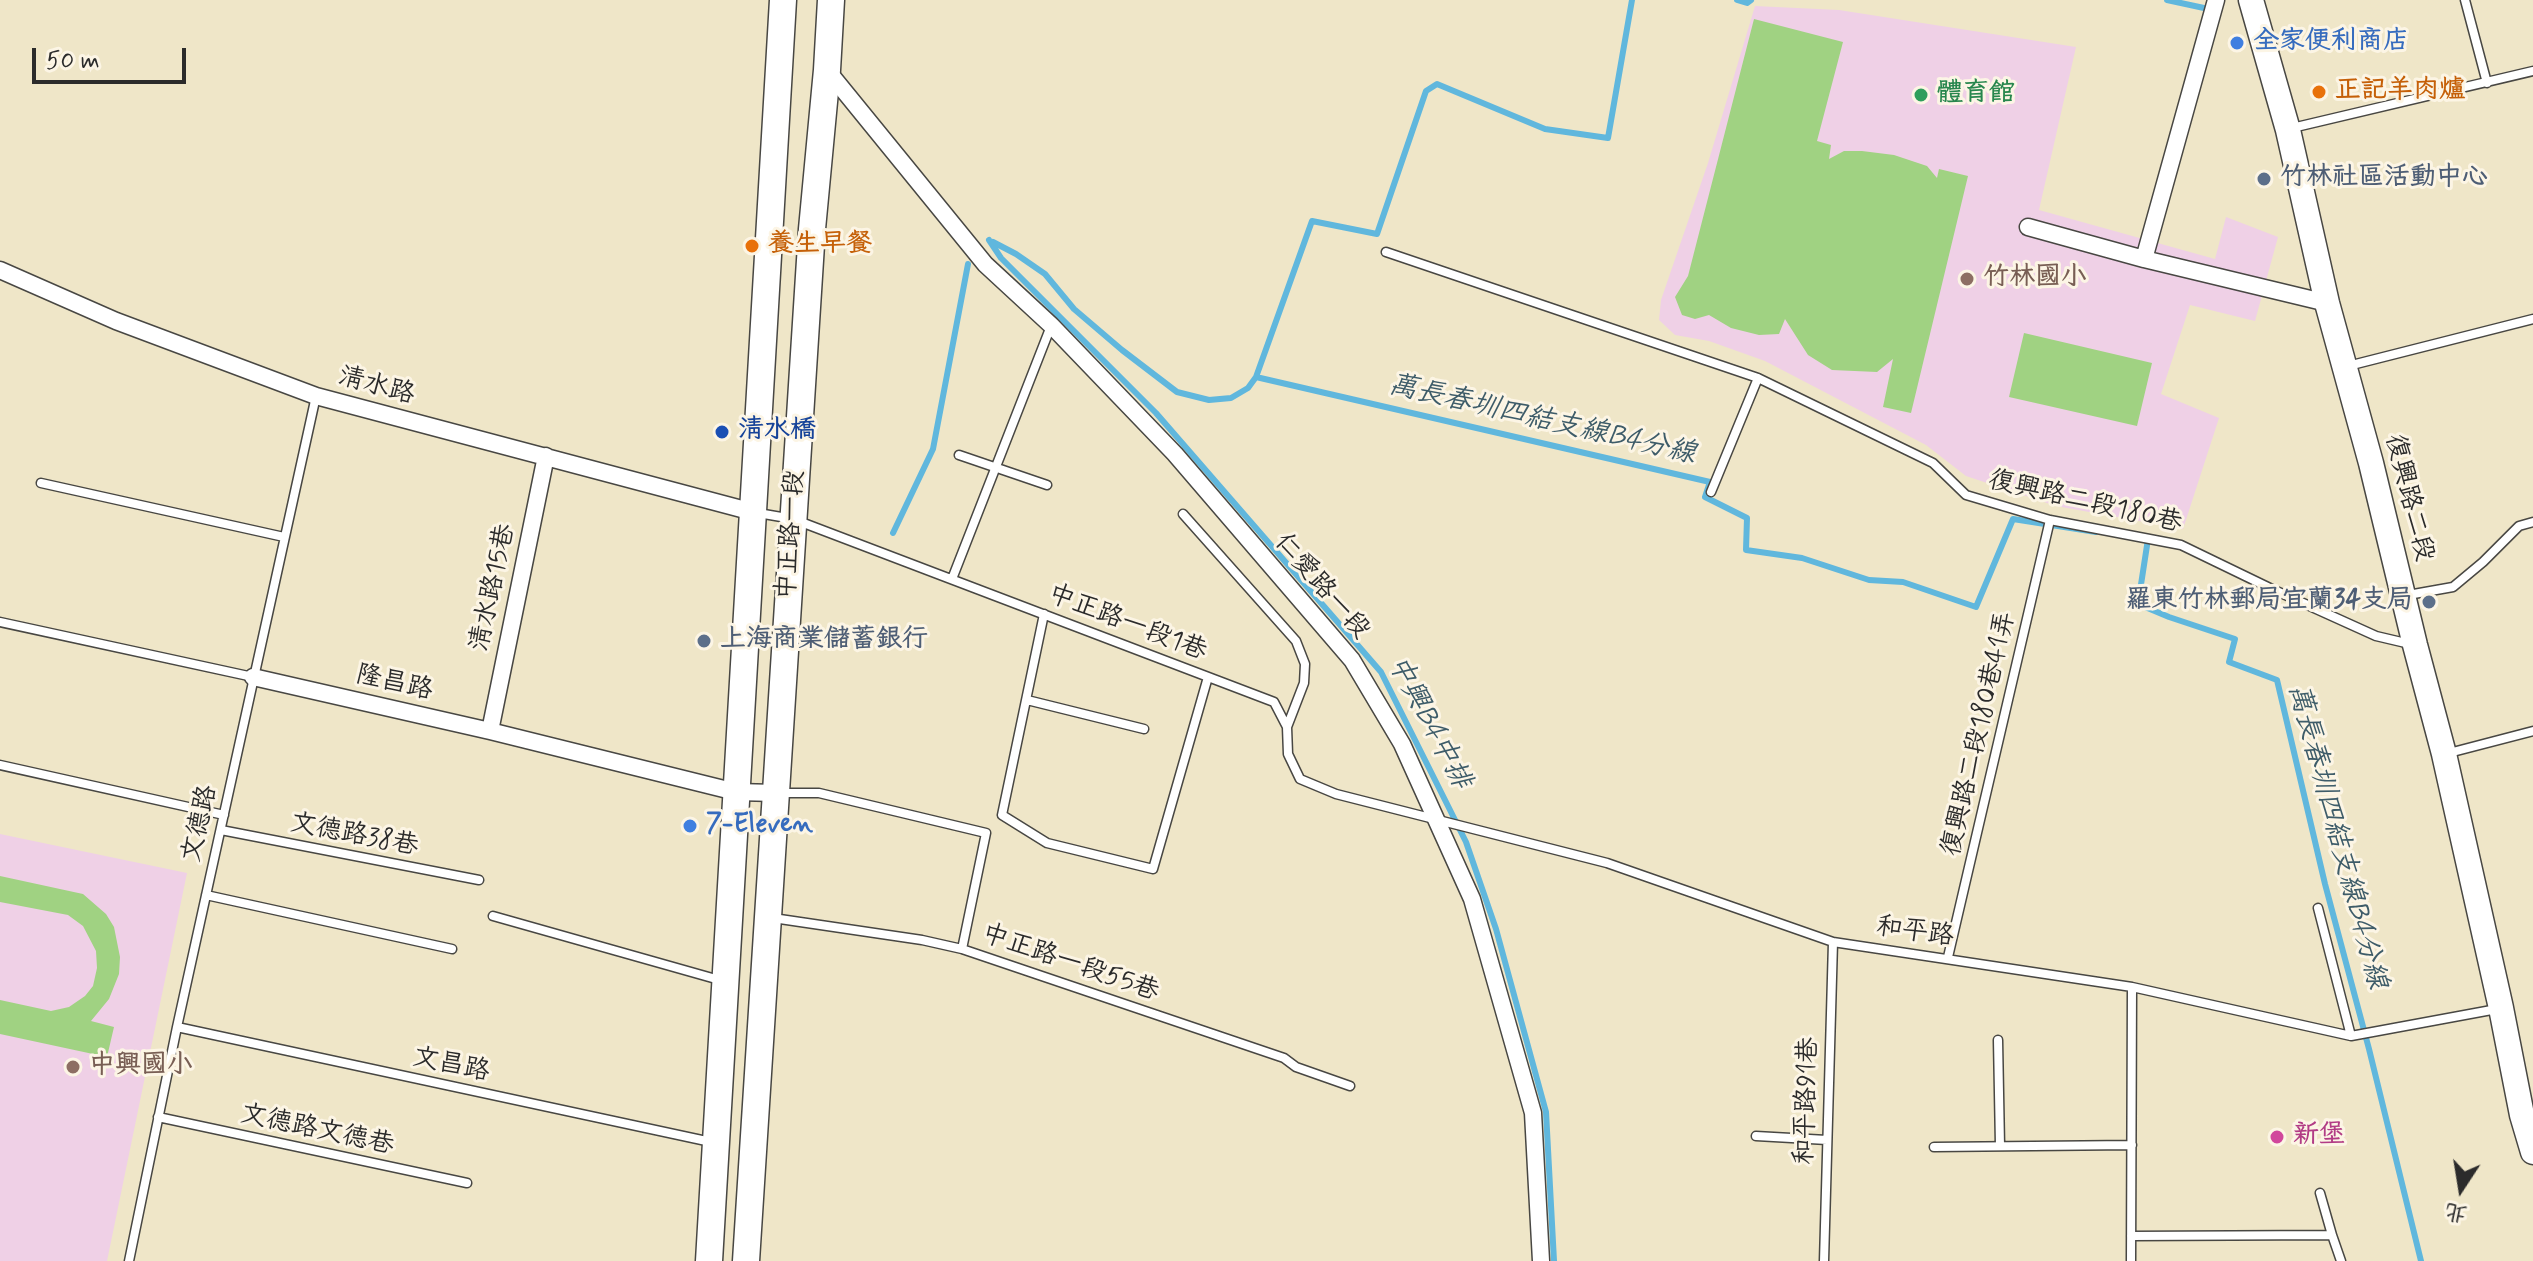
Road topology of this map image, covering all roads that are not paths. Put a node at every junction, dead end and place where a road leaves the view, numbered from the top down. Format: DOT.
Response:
graph roads {
  1 [pos="783,0"];
  2 [pos="831,0"];
  3 [pos="2216,0"];
  4 [pos="2251,0"];
  5 [pos="2465,0"];
  6 [pos="827,70"];
  7 [pos="2533,71"];
  8 [pos="2487,83"];
  9 [pos="2288,130"];
  10 [pos="2028,227"];
  11 [pos="1386,252"];
  12 [pos="2144,259"];
  13 [pos="0,270"];
  14 [pos="2327,303"];
  15 [pos="2533,319"];
  16 [pos="1051,325"];
  17 [pos="2346,366"];
  18 [pos="1758,378"];
  19 [pos="316,396"];
  20 [pos="959,455"];
  21 [pos="546,456"];
  22 [pos="996,468"];
  23 [pos="41,483"];
  24 [pos="1047,485"];
  25 [pos="1711,492"];
  26 [pos="753,512"];
  27 [pos="1183,514"];
  28 [pos="793,519"];
  29 [pos="2050,520"];
  30 [pos="2533,522"];
  31 [pos="284,537"];
  32 [pos="952,579"];
  33 [pos="2403,596"];
  34 [pos="1044,614"];
  35 [pos="0,622"];
  36 [pos="2415,645"];
  37 [pos="253,677"];
  38 [pos="1208,677"];
  39 [pos="1027,700"];
  40 [pos="1287,727"];
  41 [pos="1144,729"];
  42 [pos="490,731"];
  43 [pos="2533,731"];
  44 [pos="2444,754"];
  45 [pos="0,765"];
  46 [pos="736,792"];
  47 [pos="776,793"];
  48 [pos="224,815"];
  49 [pos="1435,821"];
  50 [pos="221,830"];
  51 [pos="479,880"];
  52 [pos="206,895"];
  53 [pos="2318,908"];
  54 [pos="493,916"];
  55 [pos="768,917"];
  56 [pos="1833,942"];
  57 [pos="452,949"];
  58 [pos="962,949"];
  59 [pos="1948,957"];
  60 [pos="725,981"];
  61 [pos="2132,987"];
  62 [pos="2501,1008"];
  63 [pos="177,1027"];
  64 [pos="2351,1036"];
  65 [pos="1998,1040"];
  66 [pos="1350,1086"];
  67 [pos="2528,1114"];
  68 [pos="158,1117"];
  69 [pos="1756,1136"];
  70 [pos="1827,1140"];
  71 [pos="716,1144"];
  72 [pos="2132,1145"];
  73 [pos="2000,1146"];
  74 [pos="1934,1147"];
  75 [pos="2533,1152"];
  76 [pos="467,1183"];
  77 [pos="2320,1193"];
  78 [pos="2332,1235"];
  79 [pos="2131,1236"];
  80 [pos="129,1261"];
  81 [pos="709,1261"];
  82 [pos="746,1261"];
  83 [pos="1541,1261"];
  84 [pos="1824,1261"];
  85 [pos="2131,1261"];
  86 [pos="2341,1261"];
  1 -- 26 [label="main road, 中正路一段"];
  2 -- 6 [label="main road, 中正路一段"];
  3 -- 12 [label="street"];
  4 -- 9 [label="main road, 復興路二段"];
  5 -- 8 [label="lane"];
  6 -- 16 [label="street, 仁愛路一段"];
  6 -- 28 [label="main road, 中正路一段"];
  7 -- 8 [label="lane"];
  8 -- 9 [label="lane"];
  9 -- 14 [label="main road, 復興路二段"];
  10 -- 12 [label="street"];
  11 -- 18 [label="lane, 復興路二段180巷"];
  12 -- 14 [label="street"];
  13 -- 19 [label="street, 清水路"];
  14 -- 17 [label="main road, 復興路二段"];
  15 -- 17 [label="lane"];
  16 -- 22 [label="lane"];
  16 -- 49 [label="street, 仁愛路一段"];
  17 -- 33 [label="main road, 復興路二段"];
  18 -- 25 [label="lane"];
  18 -- 29 [label="lane, 復興路二段180巷"];
  19 -- 21 [label="street, 清水路"];
  19 -- 31 [label="lane, 文德路"];
  20 -- 22 [label="lane"];
  21 -- 26 [label="street, 清水路"];
  21 -- 42 [label="street, 清水路15巷"];
  22 -- 24 [label="lane"];
  22 -- 32 [label="lane"];
  23 -- 31 [label="lane"];
  26 -- 28 [label="lane, 中正路一段1巷"];
  26 -- 46 [label="main road, 中正路一段"];
  27 -- 40 [label="lane"];
  28 -- 32 [label="lane, 中正路一段1巷"];
  28 -- 47 [label="main road, 中正路一段"];
  29 -- 36 [label="lane, 復興路二段180巷"];
  29 -- 59 [label="lane, 復興路二段180巷41弄"];
  30 -- 33 [label="lane"];
  31 -- 37 [label="lane, 文德路"];
  32 -- 34 [label="lane, 中正路一段1巷"];
  33 -- 36 [label="main road, 復興路二段"];
  34 -- 38 [label="lane, 中正路一段1巷"];
  34 -- 39 [label="lane"];
  35 -- 37 [label="lane, 隆昌路"];
  36 -- 44 [label="main road, 復興路二段"];
  37 -- 42 [label="street, 隆昌路"];
  37 -- 48 [label="lane, 文德路"];
  38 -- 39 [label="lane"];
  38 -- 40 [label="lane, 中正路一段1巷"];
  39 -- 41 [label="lane"];
  40 -- 49 [label="lane, 中正路一段1巷"];
  42 -- 46 [label="street, 隆昌路"];
  43 -- 44 [label="lane"];
  44 -- 62 [label="main road, 復興路二段"];
  45 -- 48 [label="lane"];
  46 -- 47 [label="street, 隆昌路"];
  46 -- 60 [label="main road, 中正路一段"];
  47 -- 55 [label="main road, 中正路一段"];
  47 -- 58 [label="lane"];
  48 -- 50 [label="lane, 文德路"];
  49 -- 56 [label="lane, 和平路"];
  49 -- 83 [label="street, 仁愛路一段"];
  50 -- 51 [label="lane, 文德路38巷"];
  50 -- 52 [label="lane, 文德路"];
  52 -- 57 [label="lane"];
  52 -- 63 [label="lane, 文德路"];
  53 -- 64 [label="lane"];
  54 -- 60 [label="lane"];
  55 -- 58 [label="lane, 中正路一段55巷"];
  55 -- 82 [label="main road, 中正路一段"];
  56 -- 59 [label="lane, 和平路"];
  56 -- 70 [label="lane, 和平路91巷"];
  58 -- 66 [label="lane, 中正路一段55巷"];
  59 -- 61 [label="lane, 和平路"];
  60 -- 71 [label="main road, 中正路一段"];
  61 -- 64 [label="lane, 和平路"];
  61 -- 72 [label="lane"];
  62 -- 64 [label="lane"];
  62 -- 67 [label="main road, 復興路二段"];
  63 -- 68 [label="lane, 文德路"];
  63 -- 71 [label="lane, 文昌路"];
  65 -- 73 [label="lane"];
  67 -- 75 [label="main road, 復興路二段"];
  68 -- 76 [label="lane, 文德路文德巷"];
  68 -- 80 [label="lane, 文德路"];
  69 -- 70 [label="lane"];
  70 -- 84 [label="lane, 和平路91巷"];
  71 -- 81 [label="main road, 中正路一段"];
  72 -- 73 [label="lane"];
  72 -- 79 [label="lane"];
  73 -- 74 [label="lane"];
  77 -- 78 [label="lane"];
  78 -- 79 [label="lane"];
  78 -- 86 [label="lane"];
  79 -- 85 [label="lane"];
}
